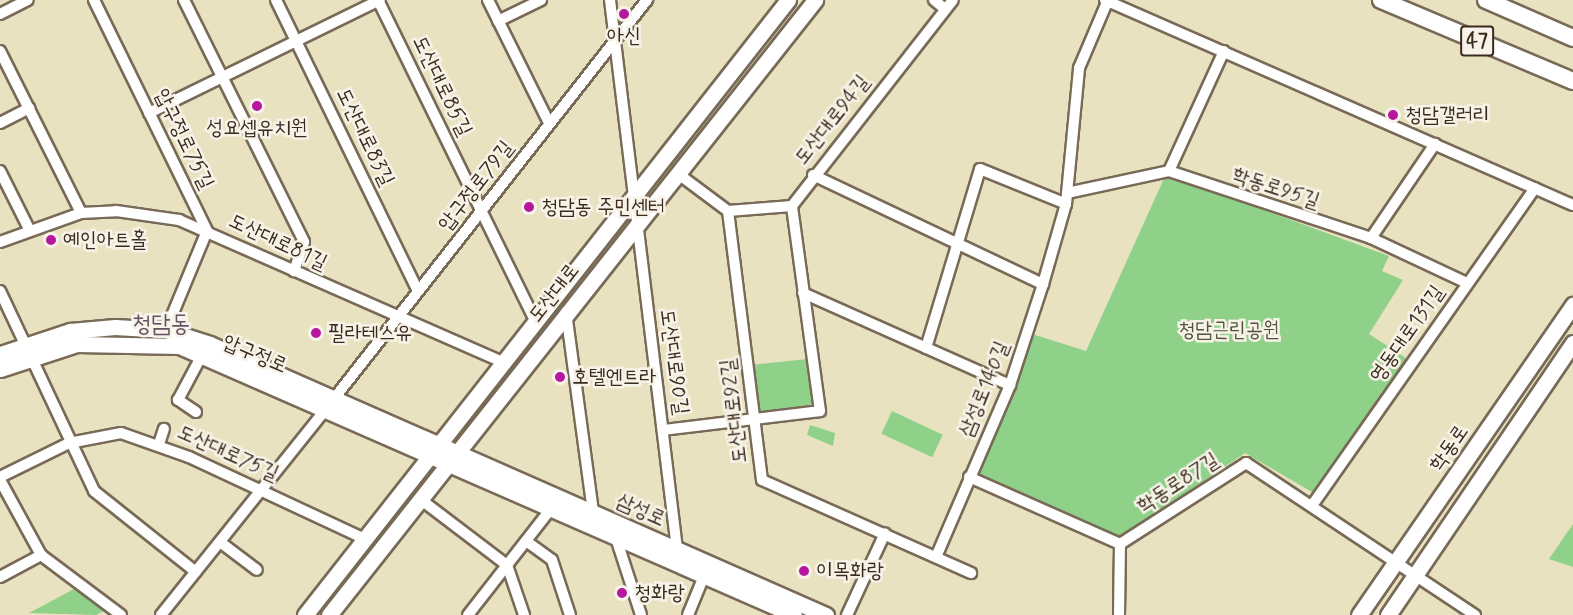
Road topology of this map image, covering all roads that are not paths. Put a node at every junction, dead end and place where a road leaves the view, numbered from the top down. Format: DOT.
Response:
graph roads {
  1 [pos="28,0"];
  2 [pos="94,0"];
  3 [pos="184,0"];
  4 [pos="276,0"];
  5 [pos="379,0"];
  6 [pos="488,0"];
  7 [pos="541,0"];
  8 [pos="610,0"];
  9 [pos="647,0"];
  10 [pos="788,0"];
  11 [pos="815,0"];
  12 [pos="934,0"];
  13 [pos="953,0"];
  14 [pos="1107,0"];
  15 [pos="1381,0"];
  16 [pos="1486,0"];
  17 [pos="944,8"];
  18 [pos="0,14"];
  19 [pos="498,21"];
  20 [pos="1573,38"];
  21 [pos="615,40"];
  22 [pos="296,41"];
  23 [pos="0,51"];
  24 [pos="1224,51"];
  25 [pos="222,78"];
  26 [pos="1573,81"];
  27 [pos="29,108"];
  28 [pos="149,113"];
  29 [pos="0,123"];
  30 [pos="549,123"];
  31 [pos="1435,144"];
  32 [pos="0,171"];
  33 [pos="1169,171"];
  34 [pos="677,173"];
  35 [pos="813,175"];
  36 [pos="1535,188"];
  37 [pos="1066,199"];
  38 [pos="1573,205"];
  39 [pos="792,206"];
  40 [pos="634,209"];
  41 [pos="481,211"];
  42 [pos="728,212"];
  43 [pos="81,213"];
  44 [pos="29,229"];
  45 [pos="207,231"];
  46 [pos="1371,238"];
  47 [pos="0,242"];
  48 [pos="958,246"];
  49 [pos="294,271"];
  50 [pos="1467,283"];
  51 [pos="1042,284"];
  52 [pos="0,291"];
  53 [pos="418,291"];
  54 [pos="803,293"];
  55 [pos="1573,305"];
  56 [pos="566,312"];
  57 [pos="396,318"];
  58 [pos="534,319"];
  59 [pos="166,330"];
  60 [pos="1573,343"];
  61 [pos="926,348"];
  62 [pos="27,349"];
  63 [pos="0,354"];
  64 [pos="202,355"];
  65 [pos="502,362"];
  66 [pos="0,369"];
  67 [pos="1010,385"];
  68 [pos="331,402"];
  69 [pos="196,412"];
  70 [pos="754,418"];
  71 [pos="164,429"];
  72 [pos="663,430"];
  73 [pos="69,443"];
  74 [pos="159,444"];
  75 [pos="435,449"];
  76 [pos="452,458"];
  77 [pos="969,477"];
  78 [pos="0,479"];
  79 [pos="262,489"];
  80 [pos="420,499"];
  81 [pos="1313,504"];
  82 [pos="550,510"];
  83 [pos="593,511"];
  84 [pos="885,533"];
  85 [pos="616,538"];
  86 [pos="365,539"];
  87 [pos="526,541"];
  88 [pos="220,542"];
  89 [pos="1120,544"];
  90 [pos="677,549"];
  91 [pos="41,555"];
  92 [pos="936,557"];
  93 [pos="1396,561"];
  94 [pos="507,565"];
  95 [pos="257,570"];
  96 [pos="196,572"];
  97 [pos="971,573"];
  98 [pos="1416,574"];
  99 [pos="704,576"];
  100 [pos="0,577"];
  101 [pos="116,614"];
  102 [pos="161,615"];
  103 [pos="305,615"];
  104 [pos="329,615"];
  105 [pos="468,615"];
  106 [pos="524,615"];
  107 [pos="570,615"];
  108 [pos="641,615"];
  109 [pos="688,615"];
  110 [pos="794,615"];
  111 [pos="826,615"];
  112 [pos="847,615"];
  113 [pos="1119,615"];
  114 [pos="1359,615"];
  115 [pos="1388,615"];
  116 [pos="1475,615"];
  1 -- 18 [label="street"];
  2 -- 28 [label="street, 압구정로75길"];
  3 -- 25 [label="street"];
  4 -- 22 [label="street, 도산대로83길"];
  5 -- 22 [label="street"];
  5 -- 41 [label="street, 도산대로85길"];
  6 -- 19 [label="street"];
  7 -- 19 [label="street"];
  8 -- 21 [label="street, 도산대로90길"];
  9 -- 21 [label="street, 압구정로79길"];
  10 -- 40 [label="main road, 도산대로"];
  11 -- 34 [label="main road, 도산대로"];
  12 -- 17 [label="street"];
  13 -- 17 [label="street, 도산대로94길"];
  14 -- 24 [label="street"];
  14 -- 37 [label="street, 삼성로140길"];
  15 -- 26 [label="main road, 47"];
  16 -- 20 [label="main road, 47"];
  17 -- 35 [label="street, 도산대로94길"];
  19 -- 30 [label="street"];
  21 -- 30 [label="street, 압구정로79길"];
  21 -- 40 [label="street, 도산대로90길"];
  22 -- 25 [label="street"];
  22 -- 53 [label="street, 도산대로83길"];
  23 -- 27 [label="street"];
  24 -- 31 [label="street"];
  24 -- 33 [label="street"];
  25 -- 28 [label="street"];
  25 -- 49 [label="street"];
  27 -- 29 [label="street"];
  27 -- 43 [label="street"];
  28 -- 45 [label="street, 압구정로75길"];
  30 -- 41 [label="street, 압구정로79길"];
  31 -- 36 [label="street"];
  31 -- 46 [label="street"];
  32 -- 44 [label="street"];
  33 -- 37 [label="street"];
  33 -- 46 [label="street, 학동로95길"];
  34 -- 40 [label="main road, 도산대로"];
  34 -- 42 [label="street"];
  35 -- 39 [label="street, 도산대로94길"];
  35 -- 48 [label="street"];
  36 -- 38 [label="street"];
  36 -- 50 [label="street, 영동대로131길"];
  37 -- 48 [label="street"];
  37 -- 51 [label="street, 삼성로140길"];
  39 -- 42 [label="street"];
  39 -- 54 [label="street"];
  40 -- 56 [label="main road, 도산대로"];
  40 -- 58 [label="main road, 도산대로"];
  40 -- 72 [label="street, 도산대로90길"];
  41 -- 53 [label="street, 압구정로79길"];
  41 -- 58 [label="street, 도산대로85길"];
  42 -- 70 [label="street, 도산대로92길"];
  43 -- 44 [label="street, 도산대로81길"];
  43 -- 45 [label="street, 도산대로81길"];
  44 -- 47 [label="street, 도산대로81길"];
  45 -- 49 [label="street, 도산대로81길"];
  45 -- 59 [label="street"];
  46 -- 50 [label="street, 학동로95길"];
  48 -- 51 [label="street"];
  48 -- 61 [label="street"];
  49 -- 57 [label="street, 도산대로81길"];
  50 -- 81 [label="street, 영동대로131길"];
  51 -- 67 [label="street, 삼성로140길"];
  52 -- 62 [label="street"];
  53 -- 57 [label="street, 압구정로79길"];
  54 -- 61 [label="street"];
  54 -- 70 [label="street, 도산대로90길"];
  55 -- 93 [label="main road, 학동로"];
  56 -- 76 [label="main road, 도산대로"];
  56 -- 83 [label="street"];
  57 -- 65 [label="street, 도산대로81길"];
  57 -- 68 [label="street, 압구정로79길"];
  58 -- 65 [label="main road, 도산대로"];
  59 -- 62 [label="main road, 압구정로"];
  59 -- 68 [label="main road, 압구정로"];
  60 -- 98 [label="main road, 학동로"];
  61 -- 67 [label="street"];
  62 -- 63 [label="main road, 압구정로"];
  62 -- 64 [label="main road, 압구정로"];
  62 -- 66 [label="main road, 압구정로"];
  62 -- 73 [label="street"];
  64 -- 68 [label="main road, 압구정로"];
  64 -- 69 [label="street"];
  65 -- 75 [label="main road, 도산대로"];
  67 -- 77 [label="street, 삼성로140길"];
  68 -- 75 [label="main road, 압구정로"];
  68 -- 79 [label="street, 압구정로79길"];
  70 -- 72 [label="street, 도산대로90길"];
  70 -- 84 [label="street, 도산대로92길"];
  71 -- 74 [label="street"];
  72 -- 90 [label="street"];
  73 -- 74 [label="street, 도산대로75길"];
  73 -- 78 [label="street, 도산대로75길"];
  73 -- 96 [label="street"];
  74 -- 79 [label="street, 도산대로75길"];
  75 -- 76 [label="main road, 삼성로"];
  75 -- 86 [label="main road, 도산대로"];
  76 -- 80 [label="main road, 도산대로"];
  76 -- 82 [label="main road, 삼성로"];
  76 -- 83 [label="main road, 삼성로"];
  77 -- 89 [label="street"];
  77 -- 92 [label="street, 삼성로140길"];
  78 -- 91 [label="street"];
  79 -- 86 [label="street, 도산대로75길"];
  79 -- 88 [label="street, 압구정로79길"];
  80 -- 94 [label="street"];
  80 -- 104 [label="main road, 도산대로"];
  81 -- 89 [label="street, 학동로87길"];
  81 -- 93 [label="street, 학동로87길"];
  82 -- 85 [label="main road, 삼성로"];
  82 -- 87 [label="street"];
  83 -- 90 [label="main road, 삼성로"];
  84 -- 92 [label="street, 도산대로92길"];
  84 -- 112 [label="street"];
  85 -- 99 [label="main road, 삼성로"];
  85 -- 108 [label="street"];
  86 -- 103 [label="main road, 도산대로"];
  87 -- 94 [label="street"];
  87 -- 107 [label="street"];
  88 -- 95 [label="street"];
  88 -- 96 [label="street, 압구정로79길"];
  89 -- 113 [label="street"];
  90 -- 111 [label="main road, 삼성로"];
  91 -- 100 [label="street"];
  91 -- 101 [label="street"];
  92 -- 97 [label="street"];
  93 -- 98 [label="street, 학동로87길"];
  93 -- 114 [label="main road, 학동로"];
  94 -- 105 [label="street"];
  94 -- 106 [label="street"];
  96 -- 102 [label="street, 압구정로79길"];
  98 -- 115 [label="main road, 학동로"];
  98 -- 116 [label="street, 학동로87길"];
  99 -- 109 [label="street"];
  99 -- 110 [label="main road, 삼성로"];
}
